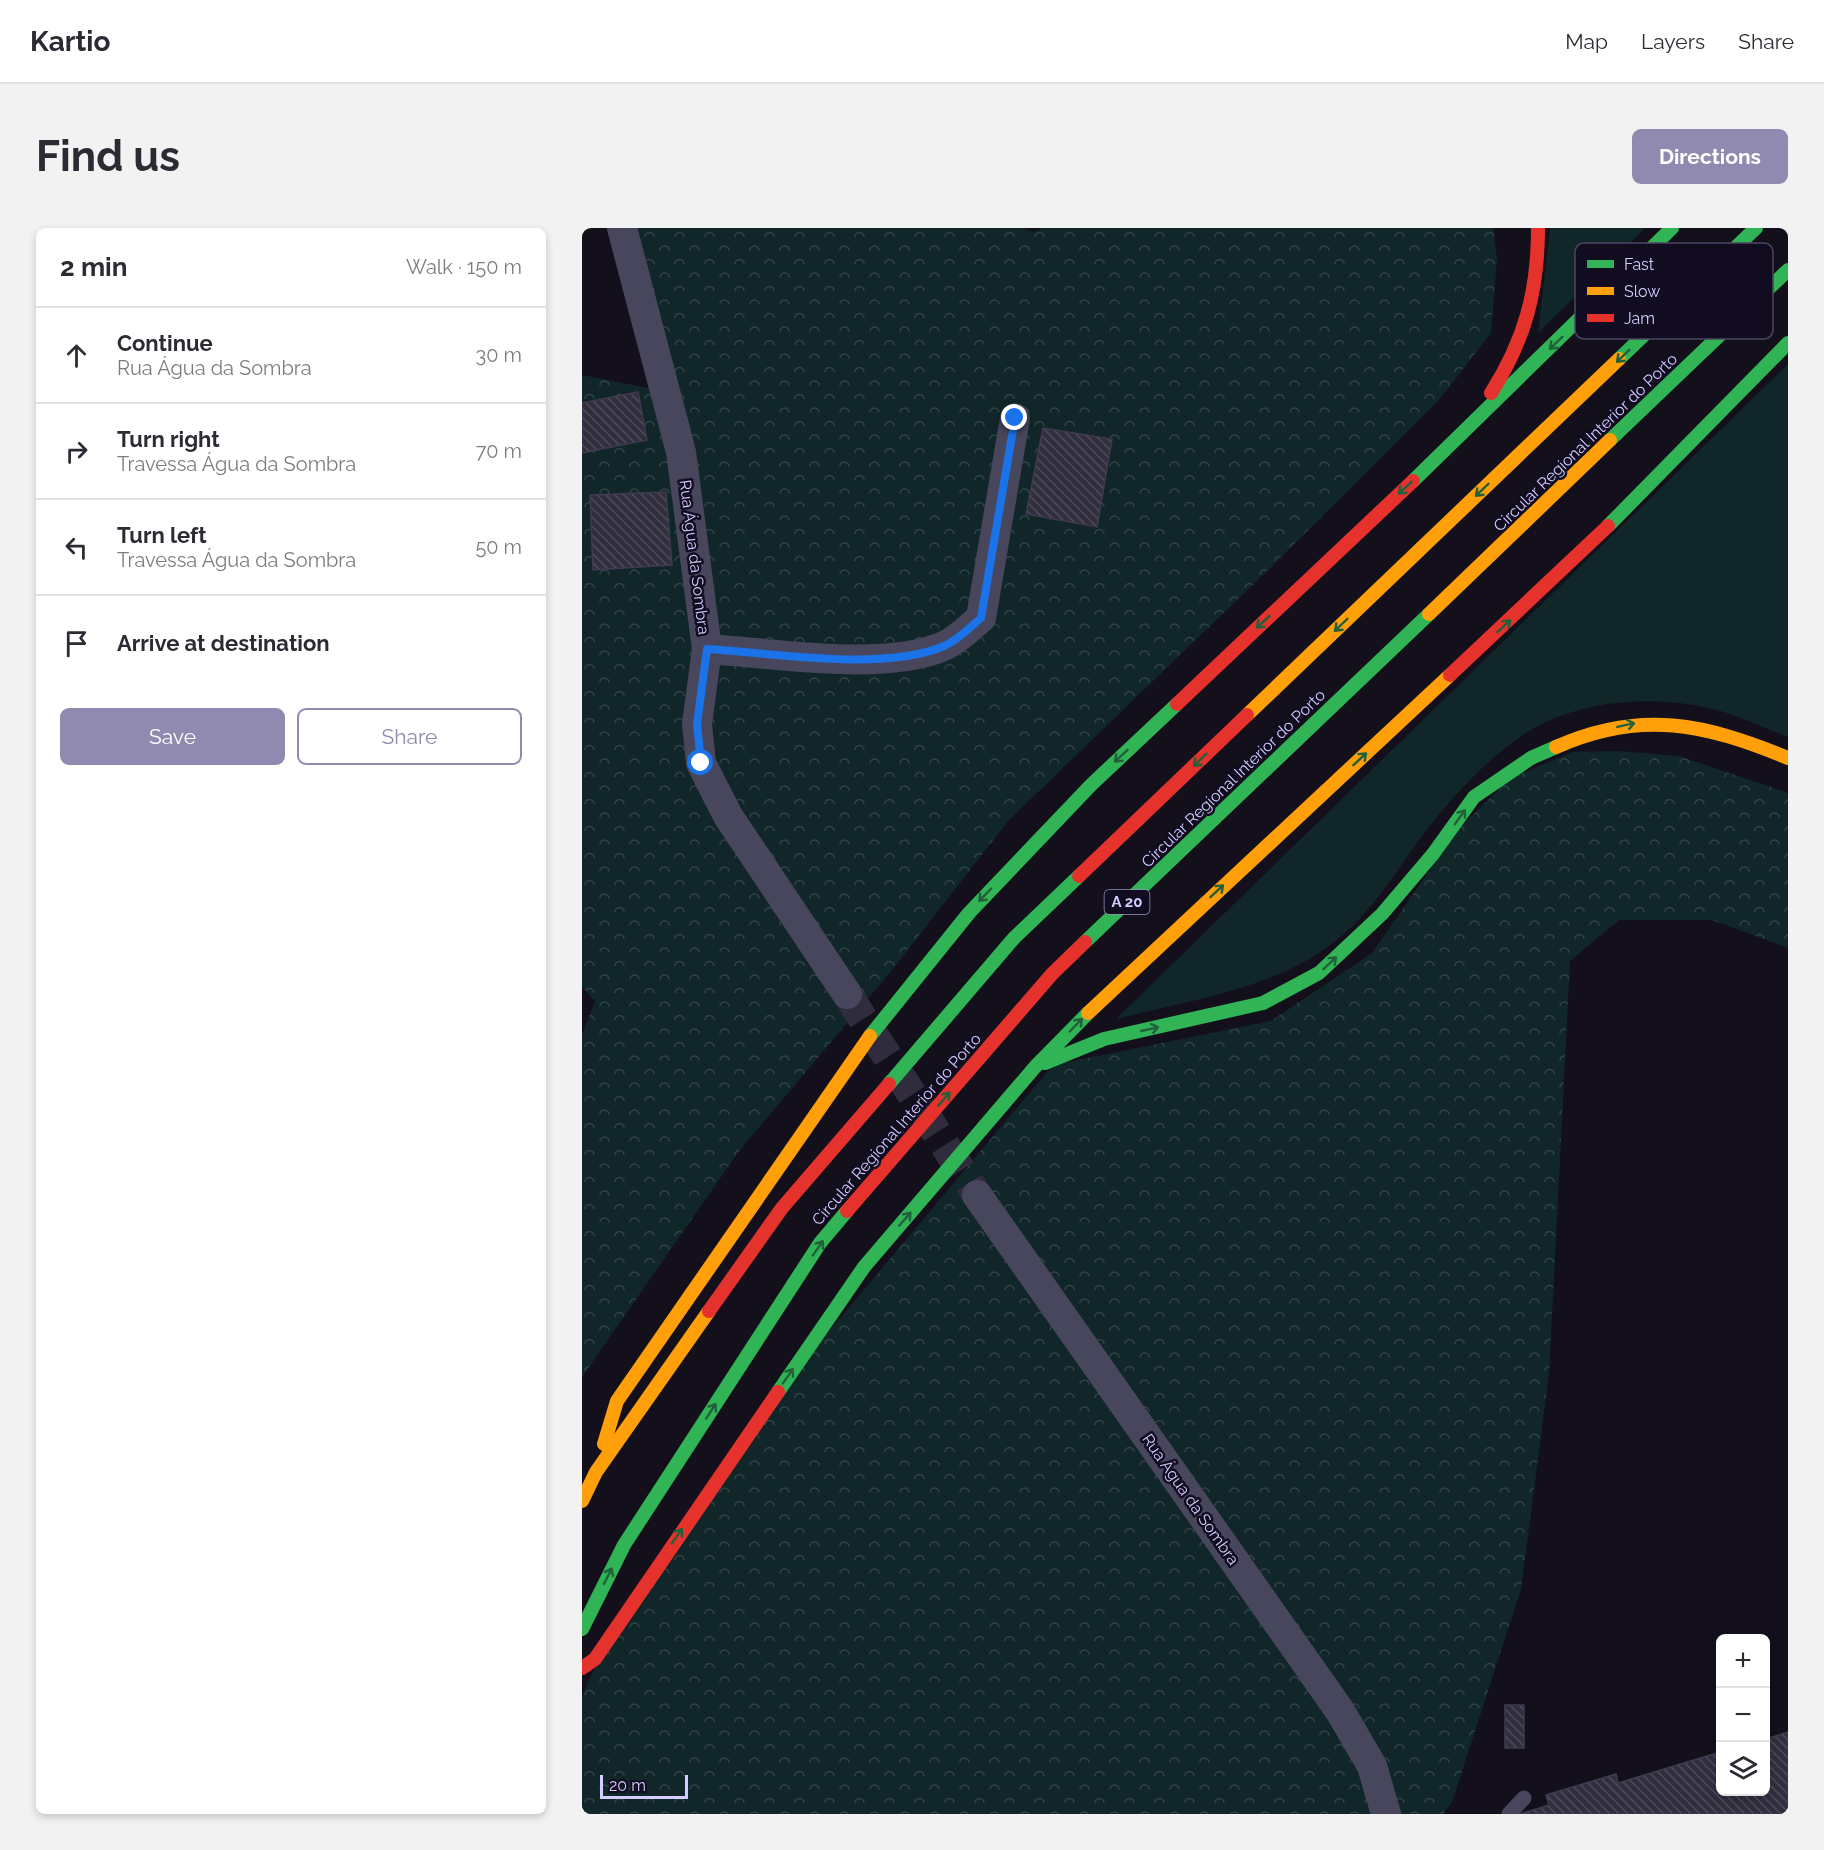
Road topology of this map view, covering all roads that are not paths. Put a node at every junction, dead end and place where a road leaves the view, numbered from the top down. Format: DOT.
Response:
graph roads {
  1 [pos="622,228"];
  2 [pos="1538,228"];
  3 [pos="1672,228"];
  4 [pos="1756,228"];
  5 [pos="1657,243"];
  6 [pos="1740,243"];
  7 [pos="1788,270"];
  8 [pos="1773,284"];
  9 [pos="1575,324"];
  10 [pos="1640,339"];
  11 [pos="1716,339"];
  12 [pos="1788,342"];
  13 [pos="1015,418"];
  14 [pos="1463,434"];
  15 [pos="707,649"];
  16 [pos="1788,758"];
  17 [pos="847,994"];
  18 [pos="1035,1067"];
  19 [pos="977,1195"];
  20 [pos="596,1472"];
  21 [pos="582,1501"];
  22 [pos="582,1629"];
  23 [pos="582,1668"];
  24 [pos="1524,1798"];
  25 [pos="1386,1814"];
  26 [pos="1509,1814"];
  1 -- 15 [label="street, Rua Água da Sombra"];
  2 -- 14 [label="highway"];
  3 -- 5 [label="highway, one-way"];
  4 -- 6 [label="highway, one-way"];
  8 -- 7 [label="highway, Circular Regional Interior do Porto / A 20, one-way"];
  9 -- 14 [label="highway, one-way"];
  10 -- 20 [label="highway, one-way"];
  22 -- 11 [label="highway, Circular Regional Interior do Porto / A 20, one-way"];
  18 -- 12 [label="highway, one-way"];
  13 -- 15 [label="street"];
  14 -- 20 [label="highway, one-way"];
  15 -- 17 [label="street, Rua Água da Sombra"];
  18 -- 16 [label="highway, one-way"];
  23 -- 18 [label="highway, one-way"];
  19 -- 25 [label="street, Rua Água da Sombra"];
  20 -- 21 [label="highway"];
  24 -- 26 [label="lane"];
}
